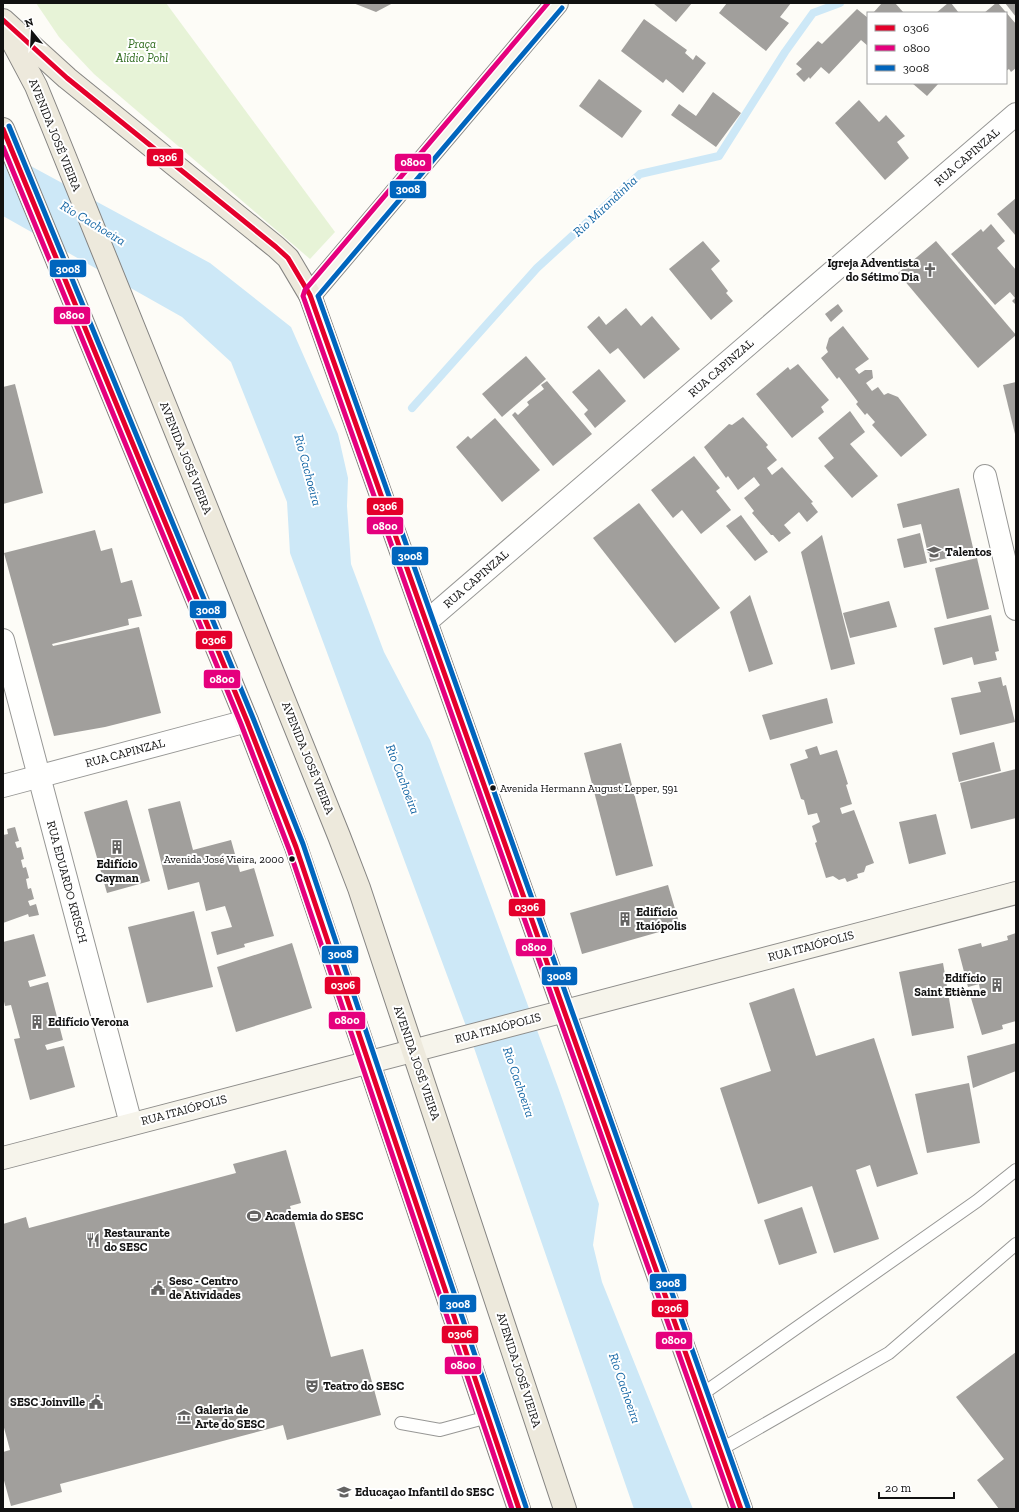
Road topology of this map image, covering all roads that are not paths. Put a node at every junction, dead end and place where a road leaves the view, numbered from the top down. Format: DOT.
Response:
graph roads {
  1 [pos="557,3"];
  2 [pos="3,20"];
  3 [pos="3,25"];
  4 [pos="1016,114"];
  5 [pos="5,134"];
  6 [pos="310,295"];
  7 [pos="985,476"];
  8 [pos="1016,609"];
  9 [pos="426,622"];
  10 [pos="3,640"];
  11 [pos="247,721"];
  12 [pos="39,776"];
  13 [pos="3,786"];
  14 [pos="1016,893"];
  15 [pos="564,1010"];
  16 [pos="413,1050"];
  17 [pos="368,1062"];
  18 [pos="131,1124"];
  19 [pos="3,1158"];
  20 [pos="1016,1170"];
  21 [pos="1016,1244"];
  22 [pos="701,1396"];
  23 [pos="488,1417"];
  24 [pos="402,1423"];
  25 [pos="720,1450"];
  26 [pos="519,1509"];
  27 [pos="565,1509"];
  28 [pos="741,1509"];
  1 -- 6 [label="main road"];
  2 -- 6 [label="main road"];
  3 -- 16 [label="main road, AVENIDA JOSÉ VIEIRA"];
  4 -- 9 [label="street, RUA CAPINZAL"];
  5 -- 11 [label="main road"];
  6 -- 9 [label="main road"];
  7 -- 8 [label="street"];
  9 -- 15 [label="main road"];
  10 -- 12 [label="street, RUA EDUARDO KRISCH"];
  11 -- 12 [label="street, RUA CAPINZAL"];
  11 -- 17 [label="main road"];
  12 -- 13 [label="street, RUA CAPINZAL"];
  12 -- 18 [label="street, RUA EDUARDO KRISCH"];
  14 -- 15 [label="main road, RUA ITAIÓPOLIS"];
  15 -- 16 [label="main road, RUA ITAIÓPOLIS"];
  15 -- 22 [label="main road"];
  16 -- 17 [label="main road, RUA ITAIÓPOLIS"];
  16 -- 27 [label="main road, AVENIDA JOSÉ VIEIRA"];
  17 -- 18 [label="main road, RUA ITAIÓPOLIS"];
  17 -- 23 [label="main road"];
  18 -- 19 [label="main road, RUA ITAIÓPOLIS"];
  20 -- 22 [label="lane"];
  21 -- 25 [label="lane"];
  22 -- 25 [label="main road"];
  23 -- 24 [label="lane"];
  23 -- 26 [label="main road"];
  25 -- 28 [label="main road"];
}
